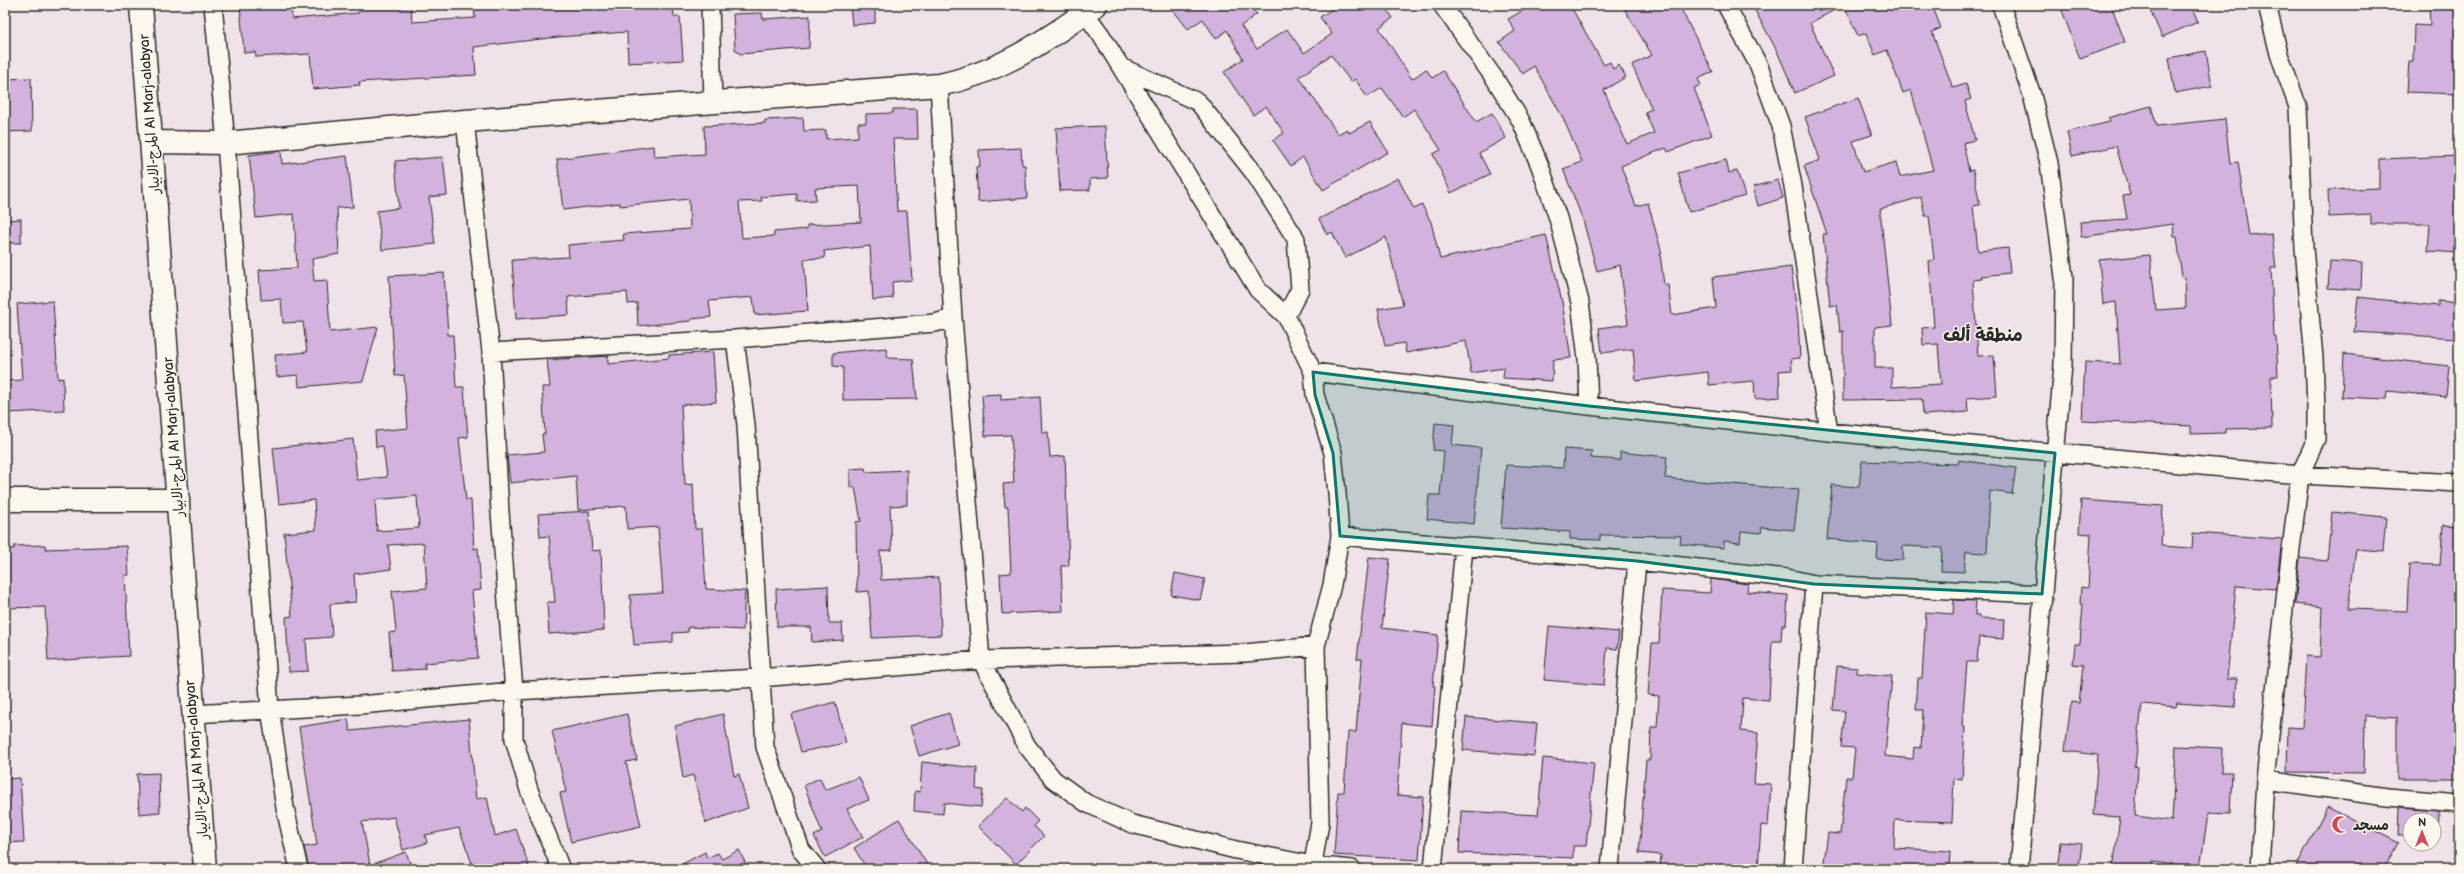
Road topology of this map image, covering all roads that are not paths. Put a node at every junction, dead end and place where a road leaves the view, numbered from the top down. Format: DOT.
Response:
graph roads {
  1 [pos="141,5"];
  2 [pos="213,5"];
  3 [pos="710,5"];
  4 [pos="1442,5"];
  5 [pos="1726,5"];
  6 [pos="2001,5"];
  7 [pos="2266,5"];
  8 [pos="1090,9"];
  9 [pos="1121,67"];
  10 [pos="939,85"];
  11 [pos="713,102"];
  12 [pos="465,121"];
  13 [pos="152,142"];
  14 [pos="226,143"];
  15 [pos="1286,316"];
  16 [pos="953,318"];
  17 [pos="735,340"];
  18 [pos="491,352"];
  19 [pos="1313,372"];
  20 [pos="1589,406"];
  21 [pos="1829,432"];
  22 [pos="2055,452"];
  23 [pos="2300,475"];
  24 [pos="2459,482"];
  25 [pos="5,500"];
  26 [pos="178,500"];
  27 [pos="1340,536"];
  28 [pos="1464,548"];
  29 [pos="1637,561"];
  30 [pos="1814,584"];
  31 [pos="2042,594"];
  32 [pos="1316,646"];
  33 [pos="981,660"];
  34 [pos="759,678"];
  35 [pos="514,691"];
  36 [pos="270,709"];
  37 [pos="192,714"];
  38 [pos="2265,780"];
  39 [pos="2459,803"];
  40 [pos="1312,867"];
  41 [pos="205,869"];
  42 [pos="299,869"];
  43 [pos="561,869"];
  44 [pos="817,869"];
  45 [pos="1352,869"];
  46 [pos="1434,869"];
  47 [pos="1610,869"];
  48 [pos="1793,869"];
  49 [pos="2019,869"];
  50 [pos="2260,869"];
  1 -- 13 [label="main road, المرج-الابيار Al Marj-alabyar"];
  2 -- 14 [label="street"];
  3 -- 11 [label="street"];
  4 -- 20 [label="street"];
  5 -- 21 [label="street"];
  6 -- 22 [label="street"];
  7 -- 23 [label="street"];
  8 -- 9 [label="street"];
  8 -- 10 [label="main road"];
  9 -- 15 [label="street"];
  9 -- 15 [label="street"];
  10 -- 11 [label="main road"];
  10 -- 16 [label="street"];
  11 -- 12 [label="main road"];
  12 -- 14 [label="main road"];
  12 -- 18 [label="street"];
  13 -- 14 [label="main road"];
  13 -- 26 [label="main road, المرج-الابيار Al Marj-alabyar"];
  14 -- 36 [label="street"];
  15 -- 19 [label="street"];
  16 -- 17 [label="street"];
  16 -- 33 [label="street"];
  17 -- 18 [label="street"];
  17 -- 34 [label="street"];
  18 -- 35 [label="street"];
  19 -- 20 [label="street"];
  19 -- 27 [label="street"];
  20 -- 21 [label="street"];
  21 -- 22 [label="street"];
  22 -- 23 [label="street"];
  22 -- 31 [label="street"];
  23 -- 24 [label="street"];
  23 -- 38 [label="street"];
  25 -- 26 [label="main road"];
  26 -- 37 [label="main road, المرج-الابيار Al Marj-alabyar"];
  27 -- 28 [label="street"];
  27 -- 32 [label="street"];
  28 -- 29 [label="street"];
  28 -- 46 [label="street"];
  29 -- 30 [label="street"];
  29 -- 47 [label="street"];
  30 -- 31 [label="street"];
  30 -- 48 [label="street"];
  31 -- 49 [label="street"];
  32 -- 33 [label="street"];
  32 -- 40 [label="street"];
  33 -- 34 [label="street"];
  33 -- 40 [label="street"];
  34 -- 35 [label="street"];
  34 -- 44 [label="street"];
  35 -- 36 [label="street"];
  35 -- 43 [label="street"];
  36 -- 37 [label="street"];
  36 -- 42 [label="street"];
  37 -- 41 [label="main road, المرج-الابيار Al Marj-alabyar"];
  38 -- 39 [label="street"];
  38 -- 50 [label="street"];
  40 -- 45 [label="street"];
}
